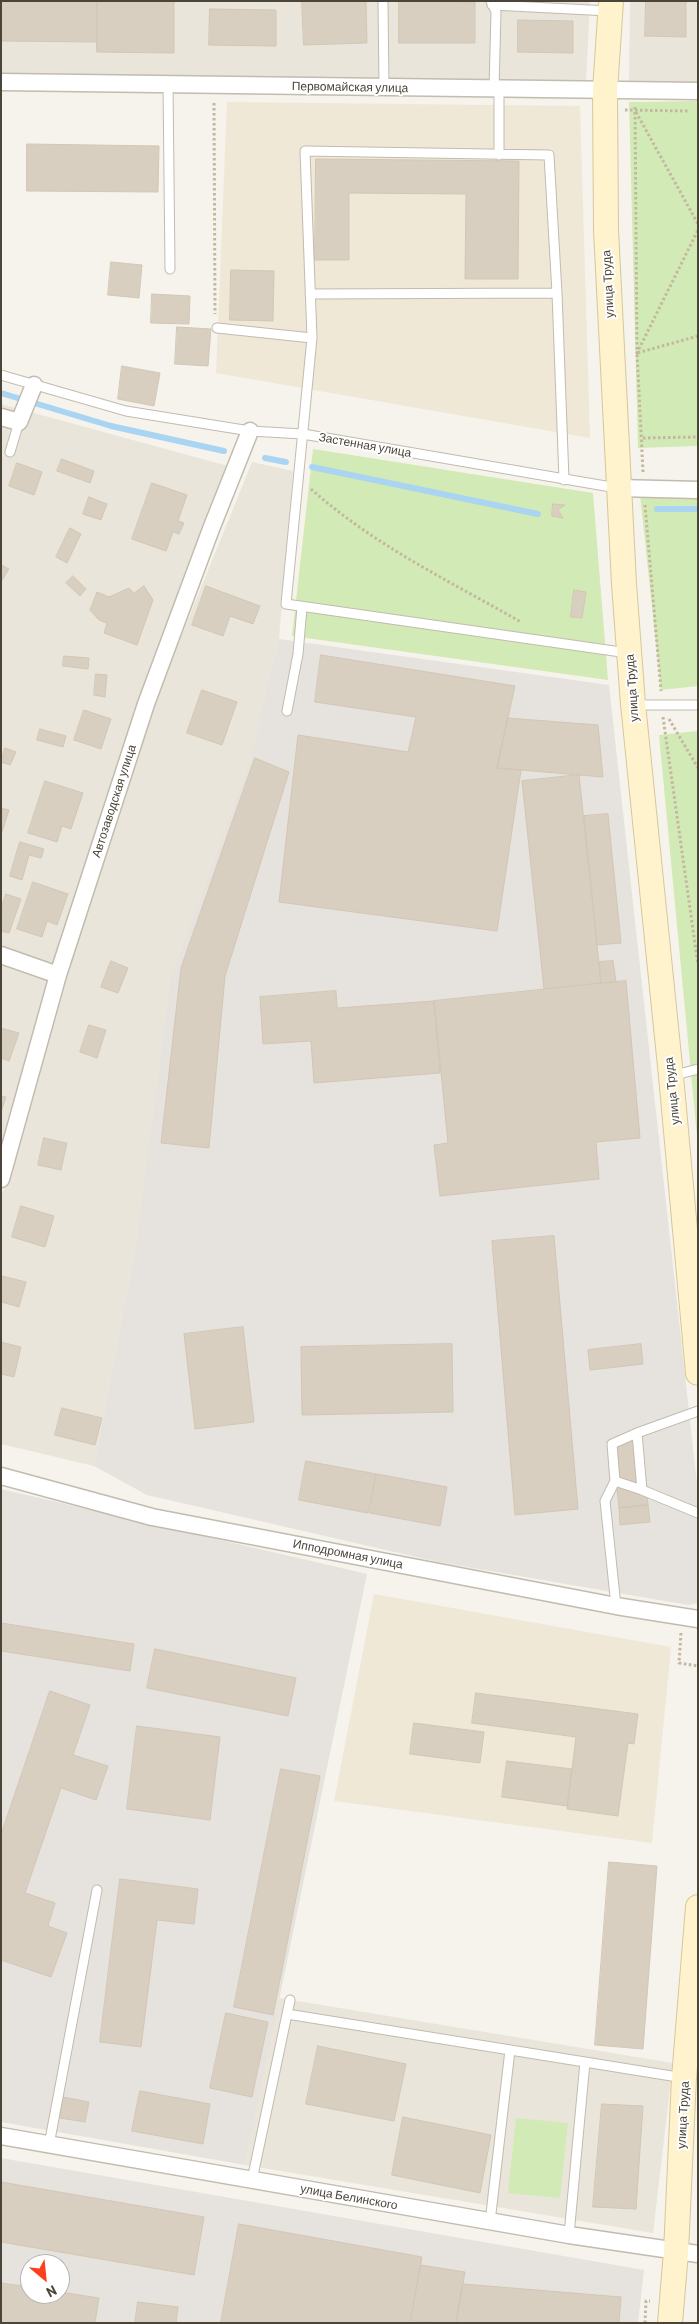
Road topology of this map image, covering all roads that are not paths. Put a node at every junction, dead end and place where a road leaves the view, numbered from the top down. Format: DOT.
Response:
graph roads {
  1 [pos="383,1"];
  2 [pos="491,3"];
  3 [pos="611,6"];
  4 [pos="1,82"];
  5 [pos="168,84"];
  6 [pos="384,87"];
  7 [pos="496,89"];
  8 [pos="605,91"];
  9 [pos="698,91"];
  10 [pos="499,155"];
  11 [pos="170,269"];
  12 [pos="557,293"];
  13 [pos="310,294"];
  14 [pos="217,328"];
  15 [pos="312,338"];
  16 [pos="1,375"];
  17 [pos="29,395"];
  18 [pos="1,417"];
  19 [pos="19,422"];
  20 [pos="250,431"];
  21 [pos="303,434"];
  22 [pos="10,452"];
  23 [pos="564,480"];
  24 [pos="618,488"];
  25 [pos="698,490"];
  26 [pos="302,606"];
  27 [pos="630,653"];
  28 [pos="633,704"];
  29 [pos="698,704"];
  30 [pos="287,711"];
  31 [pos="1,954"];
  32 [pos="58,975"];
  33 [pos="698,1069"];
  34 [pos="671,1076"];
  35 [pos="1,1179"];
  36 [pos="698,1372"];
  37 [pos="698,1411"];
  38 [pos="637,1433"];
  39 [pos="1,1476"];
  40 [pos="615,1481"];
  41 [pos="642,1490"];
  42 [pos="698,1513"];
  43 [pos="616,1606"];
  44 [pos="698,1618"];
  45 [pos="97,1890"];
  46 [pos="698,1906"];
  47 [pos="696,1944"];
  48 [pos="290,2000"];
  49 [pos="287,2014"];
  50 [pos="510,2050"];
  51 [pos="585,2062"];
  52 [pos="684,2078"];
  53 [pos="1,2136"];
  54 [pos="49,2145"];
  55 [pos="252,2180"];
  56 [pos="490,2222"];
  57 [pos="568,2235"];
  58 [pos="687,2253"];
  59 [pos="670,2323"];
  1 -- 6 [label="lane"];
  2 -- 3 [label="lane"];
  2 -- 7 [label="lane"];
  3 -- 8 [label="main road, улица Труда"];
  4 -- 5 [label="street, Первомайская улица"];
  5 -- 6 [label="street, Первомайская улица"];
  5 -- 11 [label="lane"];
  6 -- 7 [label="street, Первомайская улица"];
  7 -- 8 [label="street, Первомайская улица"];
  7 -- 10 [label="lane"];
  8 -- 9 [label="street, Первомайская улица"];
  8 -- 24 [label="main road, улица Труда"];
  10 -- 12 [label="lane"];
  10 -- 13 [label="lane"];
  12 -- 13 [label="lane"];
  12 -- 23 [label="lane"];
  13 -- 15 [label="lane"];
  14 -- 15 [label="lane"];
  15 -- 21 [label="lane"];
  16 -- 17 [label="lane, Застенная улица"];
  17 -- 19 [label="street"];
  17 -- 20 [label="lane, Застенная улица"];
  18 -- 19 [label="street"];
  19 -- 22 [label="lane"];
  20 -- 21 [label="lane, Застенная улица"];
  20 -- 32 [label="street, Автозаводская улица"];
  21 -- 23 [label="lane, Застенная улица"];
  21 -- 26 [label="lane"];
  23 -- 24 [label="lane, Застенная улица"];
  24 -- 25 [label="street, Застенная улица"];
  24 -- 27 [label="main road, улица Труда"];
  26 -- 27 [label="lane"];
  26 -- 30 [label="lane"];
  27 -- 28 [label="main road, улица Труда"];
  28 -- 29 [label="lane"];
  28 -- 34 [label="main road, улица Труда"];
  31 -- 32 [label="street"];
  32 -- 35 [label="street, Автозаводская улица"];
  33 -- 34 [label="lane"];
  34 -- 36 [label="main road, улица Труда"];
  37 -- 38 [label="lane"];
  38 -- 40 [label="lane"];
  38 -- 41 [label="lane"];
  39 -- 43 [label="street, Ипподромная улица"];
  40 -- 41 [label="lane"];
  40 -- 43 [label="lane"];
  41 -- 42 [label="lane"];
  43 -- 44 [label="street, Ипподромная улица"];
  45 -- 54 [label="lane"];
  46 -- 47 [label="main road, улица Труда"];
  47 -- 52 [label="main road, улица Труда"];
  48 -- 49 [label="lane"];
  49 -- 50 [label="lane"];
  49 -- 55 [label="lane"];
  50 -- 51 [label="lane"];
  50 -- 56 [label="lane"];
  51 -- 52 [label="lane"];
  51 -- 57 [label="lane"];
  52 -- 58 [label="main road, улица Труда"];
  53 -- 54 [label="street, улица Белинского"];
  54 -- 55 [label="street, улица Белинского"];
  55 -- 56 [label="street, улица Белинского"];
  56 -- 57 [label="street, улица Белинского"];
  57 -- 58 [label="street, улица Белинского"];
  58 -- 59 [label="main road, улица Труда"];
}
